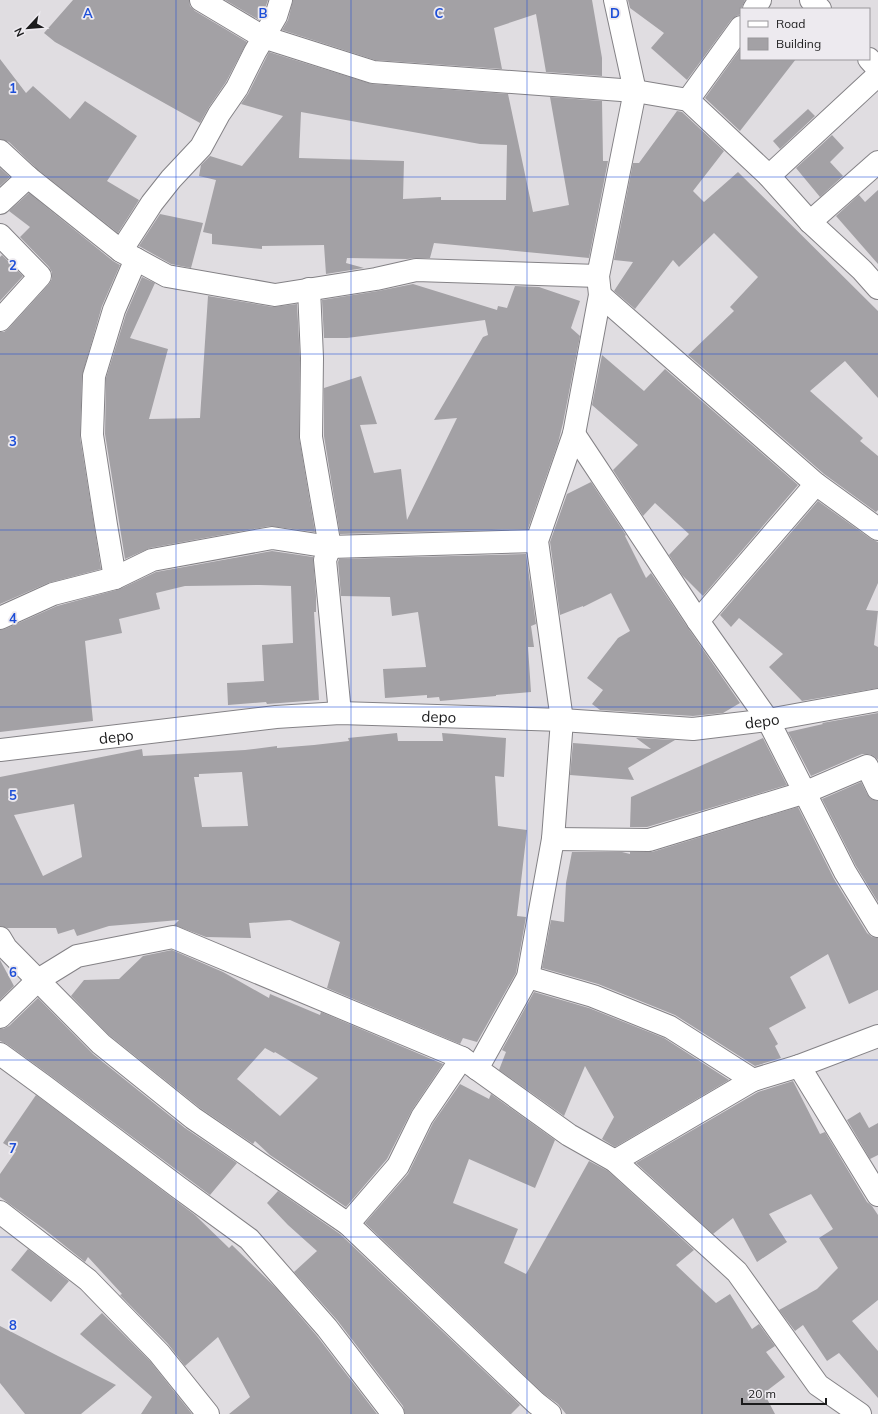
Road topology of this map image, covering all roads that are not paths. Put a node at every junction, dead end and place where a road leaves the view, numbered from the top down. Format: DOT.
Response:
graph roads {
  1 [pos="201,0"];
  2 [pos="282,0"];
  3 [pos="615,0"];
  4 [pos="811,0"];
  5 [pos="819,8"];
  6 [pos="740,28"];
  7 [pos="264,37"];
  8 [pos="870,60"];
  9 [pos="878,68"];
  10 [pos="878,75"];
  11 [pos="635,92"];
  12 [pos="688,100"];
  13 [pos="0,152"];
  14 [pos="878,162"];
  15 [pos="769,176"];
  16 [pos="28,177"];
  17 [pos="0,203"];
  18 [pos="810,222"];
  19 [pos="0,235"];
  20 [pos="128,255"];
  21 [pos="599,285"];
  22 [pos="878,288"];
  23 [pos="309,289"];
  24 [pos="0,320"];
  25 [pos="574,434"];
  26 [pos="816,484"];
  27 [pos="878,529"];
  28 [pos="538,541"];
  29 [pos="330,547"];
  30 [pos="116,578"];
  31 [pos="0,618"];
  32 [pos="698,621"];
  33 [pos="878,700"];
  34 [pos="340,713"];
  35 [pos="562,720"];
  36 [pos="768,720"];
  37 [pos="0,750"];
  38 [pos="878,788"];
  39 [pos="806,792"];
  40 [pos="553,839"];
  41 [pos="878,926"];
  42 [pos="0,938"];
  43 [pos="528,977"];
  44 [pos="38,980"];
  45 [pos="0,1017"];
  46 [pos="878,1036"];
  47 [pos="0,1054"];
  48 [pos="469,1063"];
  49 [pos="799,1066"];
  50 [pos="753,1080"];
  51 [pos="615,1161"];
  52 [pos="878,1195"];
  53 [pos="0,1212"];
  54 [pos="348,1224"];
  55 [pos="537,1410"];
  56 [pos="208,1414"];
  57 [pos="393,1414"];
  58 [pos="860,1414"];
  1 -- 7 [label="street"];
  2 -- 7 [label="street"];
  3 -- 11 [label="street"];
  4 -- 5 [label="street"];
  6 -- 12 [label="street"];
  7 -- 11 [label="street"];
  7 -- 20 [label="street"];
  8 -- 9 [label="street"];
  10 -- 15 [label="street"];
  11 -- 12 [label="street"];
  11 -- 21 [label="street"];
  12 -- 15 [label="street"];
  13 -- 16 [label="street"];
  14 -- 18 [label="street"];
  15 -- 18 [label="street"];
  16 -- 17 [label="street"];
  16 -- 20 [label="street"];
  18 -- 22 [label="street"];
  19 -- 24 [label="street"];
  20 -- 23 [label="street"];
  20 -- 30 [label="street"];
  21 -- 23 [label="street"];
  21 -- 25 [label="street"];
  21 -- 26 [label="street"];
  23 -- 29 [label="street"];
  25 -- 28 [label="street"];
  25 -- 32 [label="street"];
  26 -- 27 [label="street"];
  26 -- 32 [label="street"];
  28 -- 29 [label="street"];
  28 -- 35 [label="street"];
  29 -- 30 [label="street"];
  29 -- 34 [label="street"];
  30 -- 31 [label="street"];
  32 -- 36 [label="street"];
  33 -- 36 [label="street, depo"];
  34 -- 35 [label="street, depo"];
  34 -- 37 [label="street, depo"];
  35 -- 36 [label="street, depo"];
  35 -- 40 [label="street"];
  36 -- 39 [label="street"];
  38 -- 39 [label="street"];
  39 -- 40 [label="street"];
  39 -- 41 [label="street"];
  40 -- 43 [label="street"];
  42 -- 44 [label="street"];
  43 -- 48 [label="street"];
  43 -- 50 [label="street"];
  44 -- 45 [label="street"];
  44 -- 48 [label="street"];
  44 -- 54 [label="street"];
  46 -- 49 [label="street"];
  47 -- 57 [label="street"];
  48 -- 51 [label="street"];
  48 -- 54 [label="street"];
  49 -- 50 [label="street"];
  49 -- 52 [label="street"];
  50 -- 51 [label="street"];
  51 -- 58 [label="street"];
  53 -- 56 [label="street"];
  54 -- 55 [label="street"];
}
